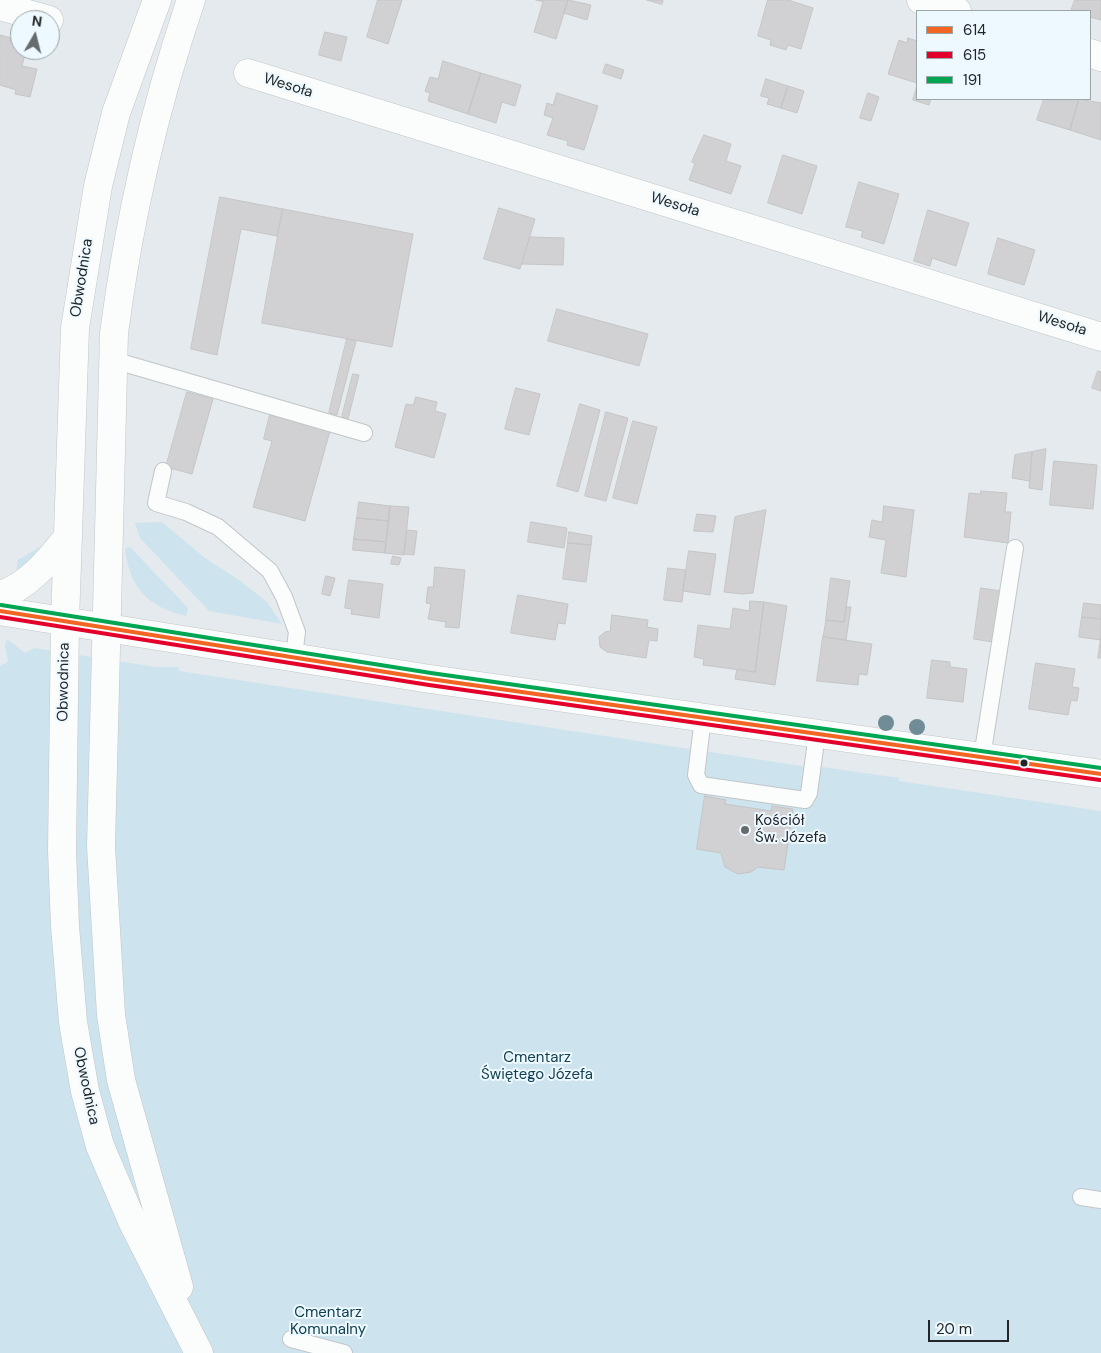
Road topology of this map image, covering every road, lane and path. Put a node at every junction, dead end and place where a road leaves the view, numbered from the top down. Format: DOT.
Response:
graph roads {
  1 [pos="157,0"];
  2 [pos="191,0"];
  3 [pos="921,0"];
  4 [pos="0,6"];
  5 [pos="14,10"];
  6 [pos="954,10"];
  7 [pos="248,73"];
  8 [pos="1101,337"];
  9 [pos="113,360"];
  10 [pos="364,433"];
  11 [pos="162,472"];
  12 [pos="68,537"];
  13 [pos="1015,548"];
  14 [pos="0,595"];
  15 [pos="0,611"];
  16 [pos="65,622"];
  17 [pos="106,628"];
  18 [pos="294,656"];
  19 [pos="703,718"];
  20 [pos="817,734"];
  21 [pos="982,757"];
  22 [pos="1101,774"];
  23 [pos="1081,1197"];
  24 [pos="1101,1200"];
  25 [pos="291,1339"];
  26 [pos="199,1352"];
  27 [pos="344,1353"];
  1 -- 12 [label="main road, Obwodnica"];
  2 -- 9 [label="main road, Obwodnica"];
  3 -- 6 [label="main road"];
  4 -- 5 [label="main road"];
  7 -- 8 [label="main road, Wesoła"];
  9 -- 10 [label="lane"];
  9 -- 17 [label="main road, Obwodnica"];
  11 -- 18 [label="lane"];
  12 -- 14 [label="main road"];
  12 -- 16 [label="main road, Obwodnica"];
  13 -- 21 [label="lane"];
  15 -- 16 [label="main road"];
  16 -- 17 [label="main road"];
  16 -- 26 [label="main road, Obwodnica"];
  17 -- 18 [label="main road"];
  17 -- 26 [label="main road, Obwodnica"];
  18 -- 19 [label="main road"];
  19 -- 20 [label="main road"];
  19 -- 20 [label="lane"];
  20 -- 21 [label="main road"];
  21 -- 22 [label="main road"];
  23 -- 24 [label="lane"];
  25 -- 27 [label="lane"];
}
